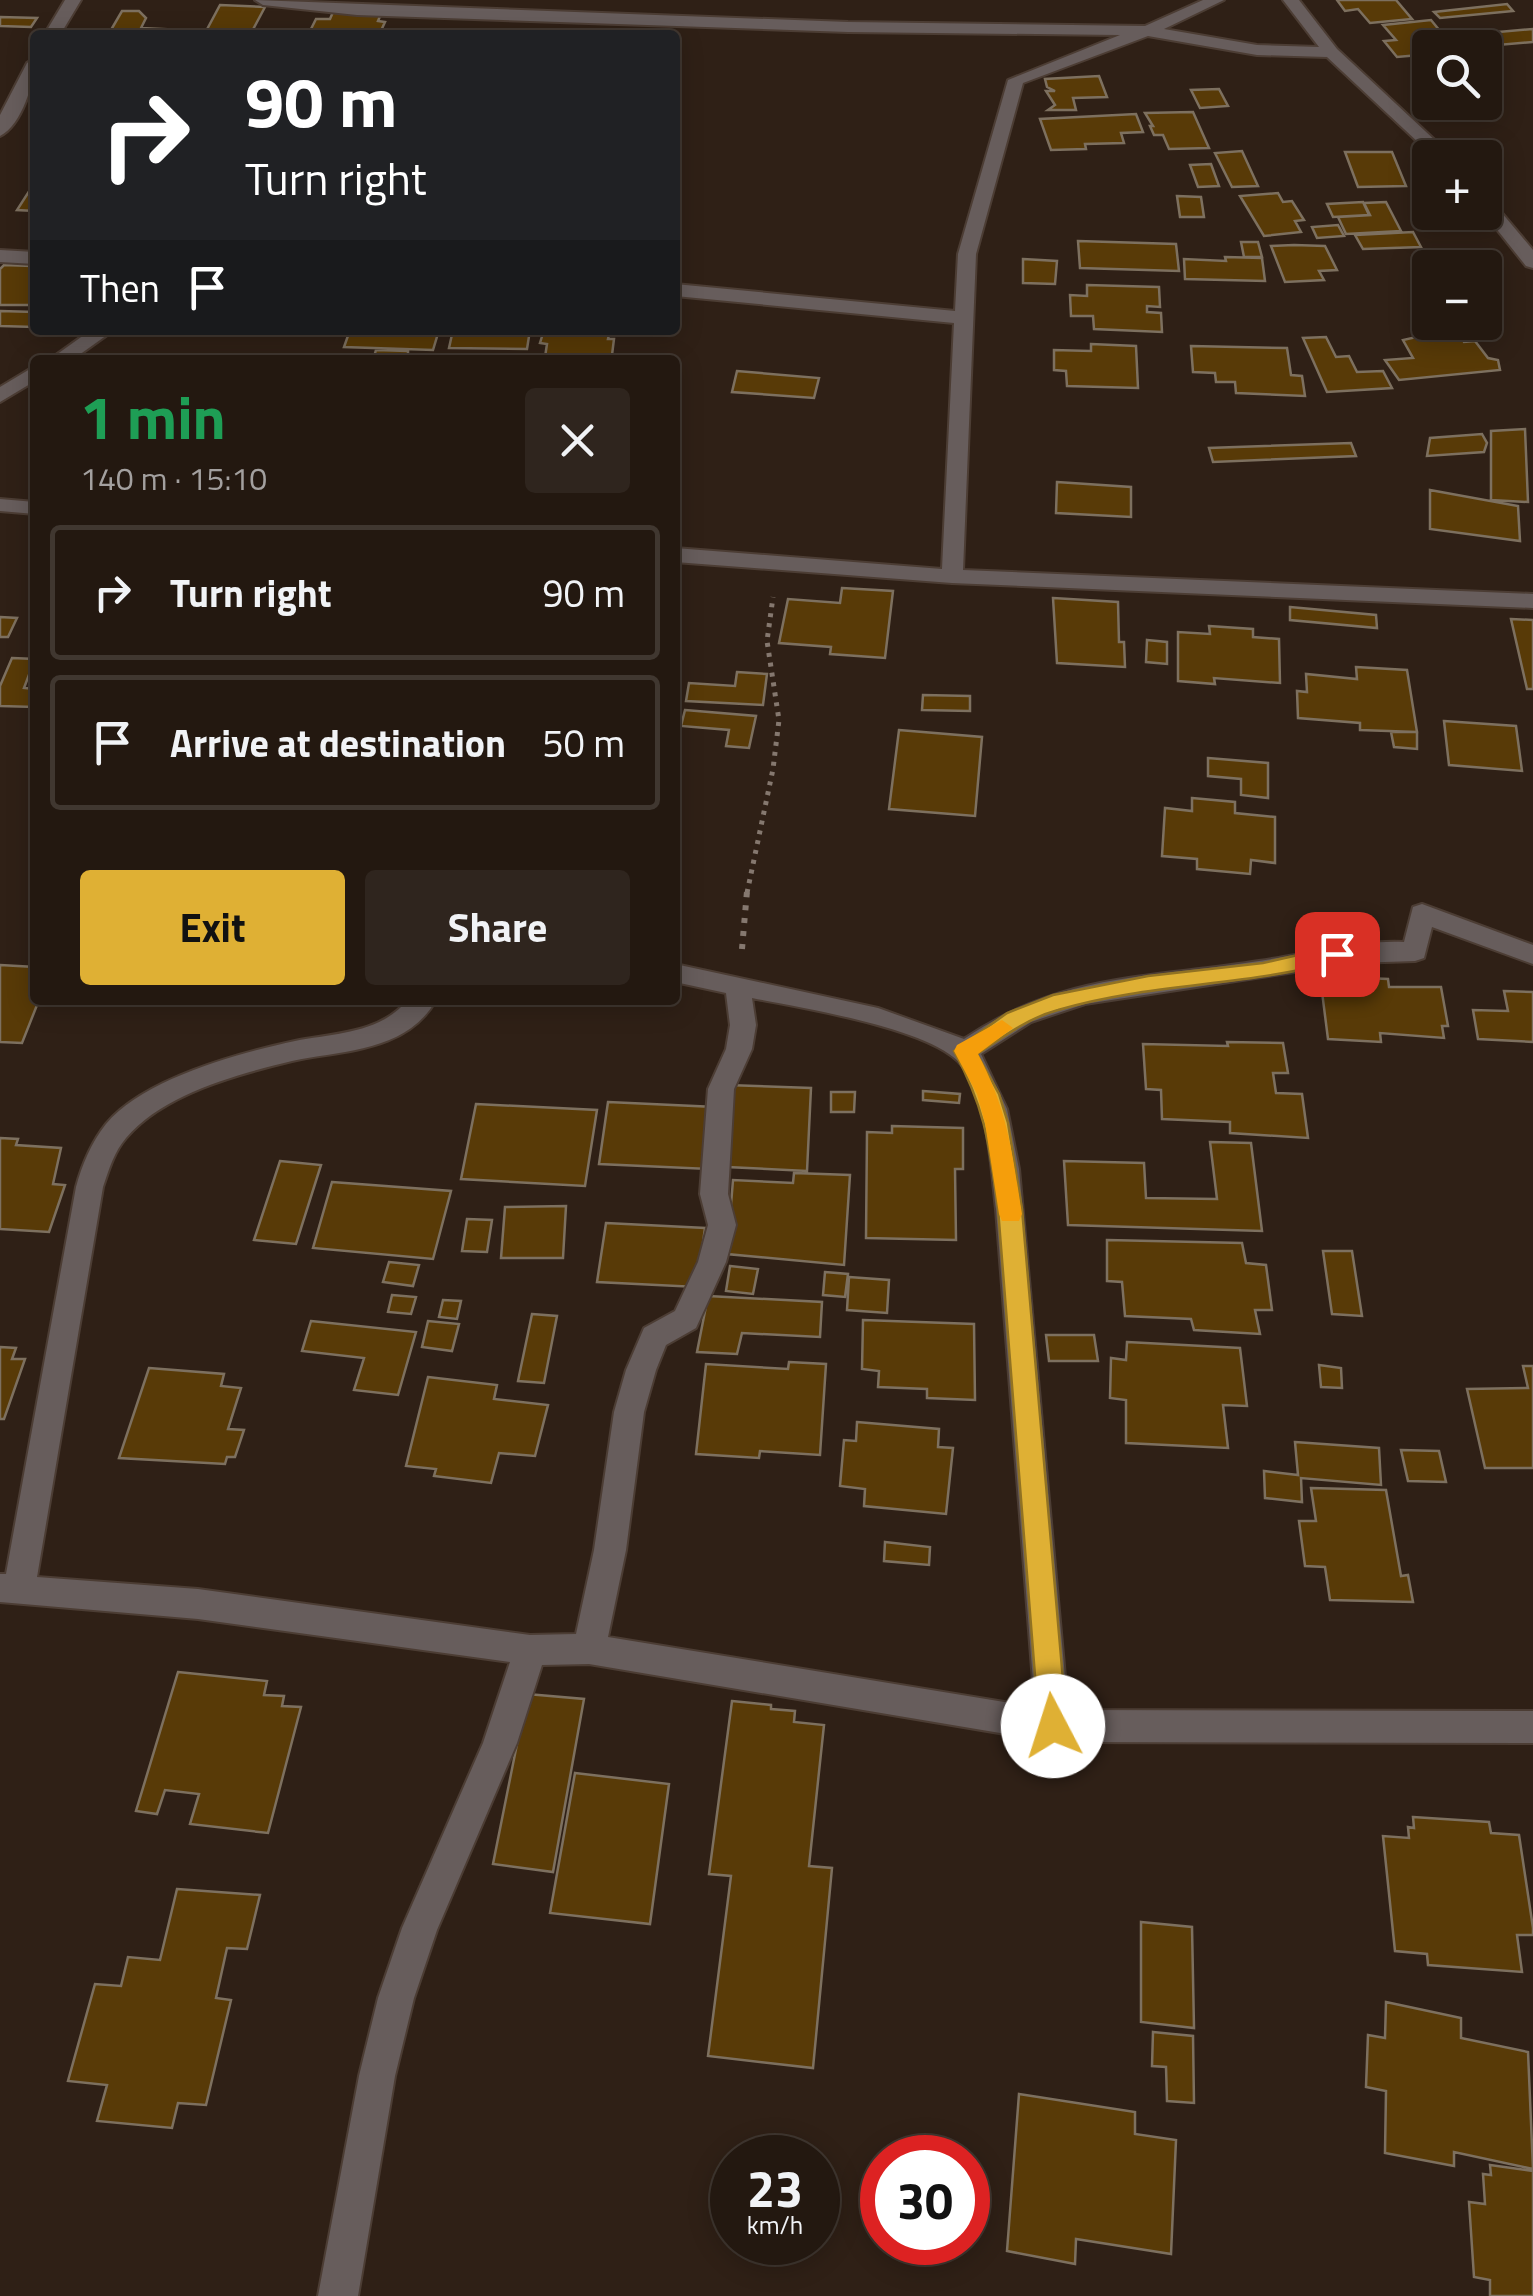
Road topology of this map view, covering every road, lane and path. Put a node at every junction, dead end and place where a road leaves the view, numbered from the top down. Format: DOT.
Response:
graph roads {
  1 [pos="73,0"];
  2 [pos="263,0"];
  3 [pos="632,0"];
  4 [pos="1216,0"];
  5 [pos="1291,0"];
  6 [pos="450,13"];
  7 [pos="616,18"];
  8 [pos="55,30"];
  9 [pos="453,30"];
  10 [pos="1146,31"];
  11 [pos="1331,52"];
  12 [pos="30,71"];
  13 [pos="4,113"];
  14 [pos="0,131"];
  15 [pos="1426,140"];
  16 [pos="1502,221"];
  17 [pos="1526,244"];
  18 [pos="0,256"];
  19 [pos="30,258"];
  20 [pos="1533,262"];
  21 [pos="680,290"];
  22 [pos="964,318"];
  23 [pos="96,335"];
  24 [pos="66,355"];
  25 [pos="30,375"];
  26 [pos="0,396"];
  27 [pos="0,505"];
  28 [pos="30,508"];
  29 [pos="680,555"];
  30 [pos="805,565"];
  31 [pos="952,576"];
  32 [pos="1533,601"];
  33 [pos="1533,955"];
  34 [pos="680,974"];
  35 [pos="738,987"];
  36 [pos="419,1005"];
  37 [pos="965,1051"];
  38 [pos="9,1589"];
  39 [pos="589,1649"];
  40 [pos="530,1650"];
  41 [pos="1053,1726"];
  42 [pos="1533,1727"];
  43 [pos="338,2296"];
  1 -- 8 [label="street"];
  2 -- 6 [label="street"];
  3 -- 7 [label="street"];
  4 -- 10 [label="street"];
  5 -- 11 [label="street"];
  6 -- 7 [label="street"];
  6 -- 9 [label="street"];
  7 -- 10 [label="street"];
  10 -- 11 [label="street"];
  10 -- 22 [label="street"];
  11 -- 15 [label="street"];
  12 -- 13 [label="street"];
  13 -- 14 [label="street"];
  16 -- 17 [label="street"];
  17 -- 20 [label="street"];
  18 -- 19 [label="street"];
  21 -- 22 [label="street"];
  22 -- 31 [label="street"];
  23 -- 24 [label="street"];
  25 -- 26 [label="street"];
  27 -- 28 [label="street"];
  29 -- 30 [label="street"];
  30 -- 31 [label="street"];
  30 -- 35 [label="path"];
  31 -- 32 [label="street"];
  33 -- 37 [label="street"];
  34 -- 35 [label="street"];
  35 -- 37 [label="street"];
  35 -- 39 [label="street"];
  36 -- 38 [label="street"];
  37 -- 41 [label="street"];
  38 -- 40 [label="street"];
  39 -- 40 [label="street"];
  39 -- 41 [label="street"];
  40 -- 43 [label="street"];
  41 -- 42 [label="street"];
}
